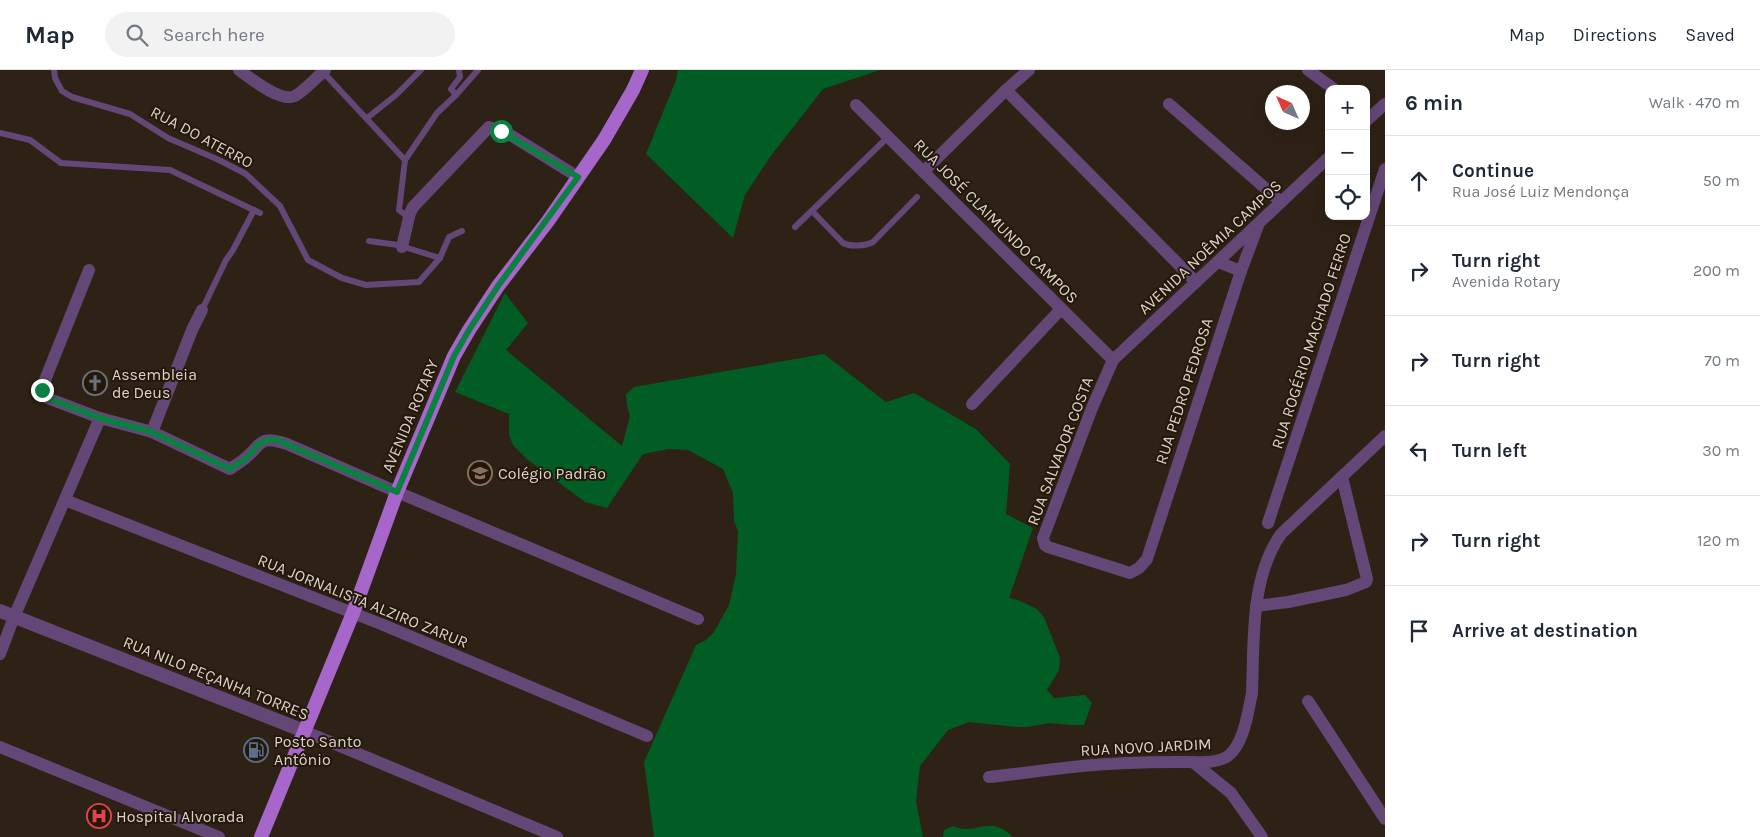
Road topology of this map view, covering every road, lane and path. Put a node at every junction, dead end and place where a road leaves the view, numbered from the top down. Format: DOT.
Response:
graph roads {
  1 [pos="54,70"];
  2 [pos="239,70"];
  3 [pos="422,70"];
  4 [pos="459,70"];
  5 [pos="478,70"];
  6 [pos="642,70"];
  7 [pos="1029,70"];
  8 [pos="1308,70"];
  9 [pos="324,71"];
  10 [pos="1329,85"];
  11 [pos="1006,90"];
  12 [pos="456,95"];
  13 [pos="1169,104"];
  14 [pos="1385,104"];
  15 [pos="856,105"];
  16 [pos="1370,115"];
  17 [pos="367,118"];
  18 [pos="0,133"];
  19 [pos="888,136"];
  20 [pos="405,160"];
  21 [pos="1325,161"];
  22 [pos="1385,169"];
  23 [pos="924,171"];
  24 [pos="578,177"];
  25 [pos="917,197"];
  26 [pos="1281,202"];
  27 [pos="812,211"];
  28 [pos="409,218"];
  29 [pos="1259,223"];
  30 [pos="795,227"];
  31 [pos="462,231"];
  32 [pos="369,241"];
  33 [pos="402,247"];
  34 [pos="440,258"];
  35 [pos="1218,262"];
  36 [pos="89,270"];
  37 [pos="1241,271"];
  38 [pos="1196,282"];
  39 [pos="1061,309"];
  40 [pos="202,310"];
  41 [pos="1113,360"];
  42 [pos="972,404"];
  43 [pos="100,418"];
  44 [pos="152,432"];
  45 [pos="1385,436"];
  46 [pos="1342,477"];
  47 [pos="397,492"];
  48 [pos="65,500"];
  49 [pos="1268,523"];
  50 [pos="1139,568"];
  51 [pos="1256,606"];
  52 [pos="0,612"];
  53 [pos="353,613"];
  54 [pos="14,616"];
  55 [pos="698,619"];
  56 [pos="0,654"];
  57 [pos="1308,701"];
  58 [pos="304,731"];
  59 [pos="647,736"];
  60 [pos="0,747"];
  61 [pos="1193,762"];
  62 [pos="990,777"];
  63 [pos="1385,819"];
  64 [pos="219,837"];
  65 [pos="261,837"];
  66 [pos="557,837"];
  67 [pos="1262,837"];
  1 -- 34 [label="lane, RUA DO ATERRO"];
  2 -- 9 [label="street"];
  3 -- 17 [label="lane"];
  4 -- 12 [label="lane"];
  5 -- 12 [label="lane"];
  6 -- 24 [label="main road, AVENIDA ROTARY"];
  7 -- 11 [label="street"];
  8 -- 10 [label="street"];
  9 -- 17 [label="lane"];
  11 -- 23 [label="street"];
  11 -- 38 [label="street"];
  12 -- 20 [label="lane"];
  13 -- 26 [label="street"];
  14 -- 16 [label="street"];
  15 -- 19 [label="street, RUA JOSÉ CLAIMUNDO CAMPOS"];
  17 -- 20 [label="lane"];
  18 -- 40 [label="lane"];
  19 -- 23 [label="street, RUA JOSÉ CLAIMUNDO CAMPOS"];
  19 -- 27 [label="lane"];
  20 -- 28 [label="lane"];
  21 -- 26 [label="street, AVENIDA NOÊMIA CAMPOS"];
  22 -- 49 [label="street, RUA ROGÉRIO MACHADO FERRO"];
  23 -- 39 [label="street, RUA JOSÉ CLAIMUNDO CAMPOS"];
  24 -- 28 [label="street"];
  24 -- 47 [label="main road, AVENIDA ROTARY"];
  25 -- 27 [label="lane"];
  26 -- 29 [label="street, AVENIDA NOÊMIA CAMPOS"];
  27 -- 30 [label="lane"];
  28 -- 33 [label="street"];
  29 -- 35 [label="street, AVENIDA NOÊMIA CAMPOS"];
  29 -- 37 [label="street, RUA PEDRO PEDROSA"];
  31 -- 34 [label="lane, RUA DO ATERRO"];
  32 -- 33 [label="lane"];
  33 -- 34 [label="lane"];
  35 -- 37 [label="street"];
  35 -- 38 [label="street, AVENIDA NOÊMIA CAMPOS"];
  36 -- 43 [label="street"];
  37 -- 50 [label="street, RUA PEDRO PEDROSA"];
  38 -- 41 [label="street, AVENIDA NOÊMIA CAMPOS"];
  39 -- 41 [label="street, RUA JOSÉ CLAIMUNDO CAMPOS"];
  39 -- 42 [label="street"];
  40 -- 44 [label="street"];
  41 -- 50 [label="street, RUA SALVADOR COSTA"];
  43 -- 44 [label="street"];
  43 -- 48 [label="street"];
  44 -- 47 [label="street"];
  45 -- 46 [label="street, RUA NOVO JARDIM"];
  46 -- 51 [label="street, RUA NOVO JARDIM"];
  46 -- 51 [label="street"];
  47 -- 53 [label="main road, AVENIDA ROTARY"];
  47 -- 55 [label="street"];
  48 -- 53 [label="street, RUA JORNALISTA ALZIRO ZARUR"];
  48 -- 54 [label="street"];
  51 -- 61 [label="street, RUA NOVO JARDIM"];
  52 -- 54 [label="street, RUA NILO PEÇANHA TORRES"];
  53 -- 58 [label="main road, AVENIDA ROTARY"];
  53 -- 59 [label="street, RUA JORNALISTA ALZIRO ZARUR"];
  54 -- 56 [label="street"];
  54 -- 58 [label="street, RUA NILO PEÇANHA TORRES"];
  57 -- 63 [label="street"];
  58 -- 65 [label="main road, AVENIDA ROTARY"];
  58 -- 66 [label="street, RUA NILO PEÇANHA TORRES"];
  60 -- 64 [label="street"];
  61 -- 62 [label="street, RUA NOVO JARDIM"];
  61 -- 67 [label="street"];
}
